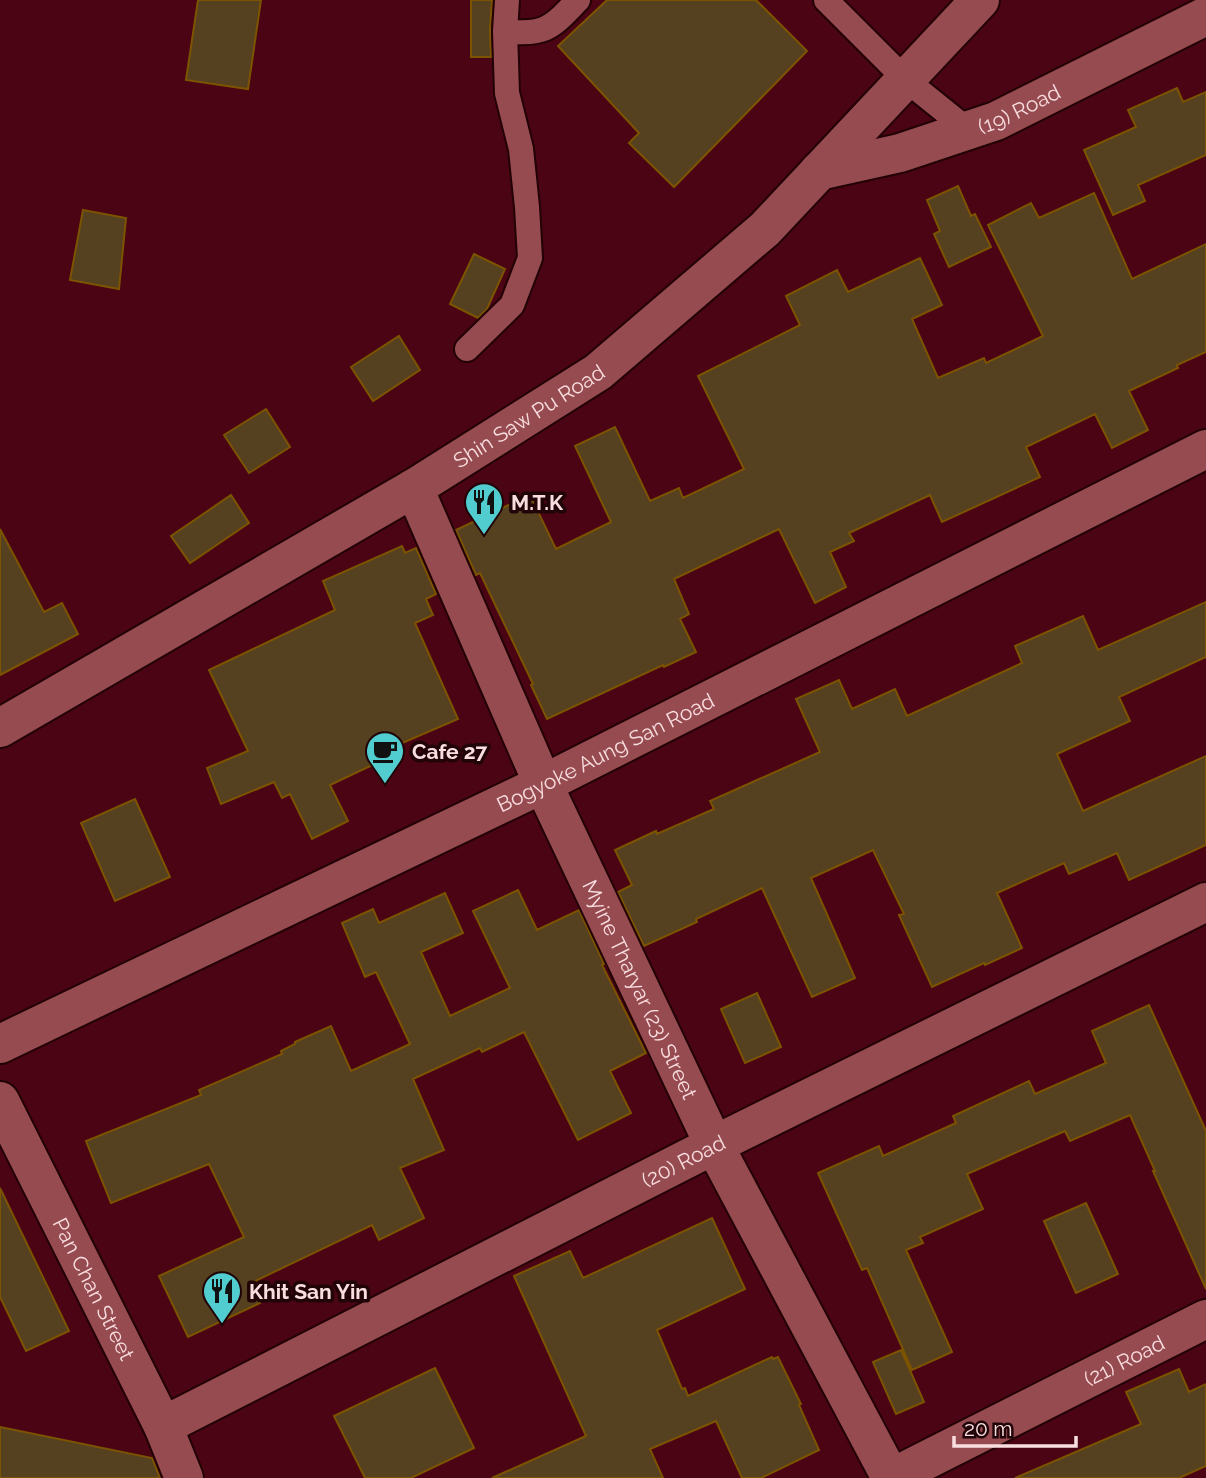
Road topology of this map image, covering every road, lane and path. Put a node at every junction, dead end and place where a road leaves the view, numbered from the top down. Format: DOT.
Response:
graph roads {
  1 [pos="507,0"];
  2 [pos="578,0"];
  3 [pos="826,0"];
  4 [pos="980,0"];
  5 [pos="1206,16"];
  6 [pos="505,31"];
  7 [pos="906,80"];
  8 [pos="968,130"];
  9 [pos="819,171"];
  10 [pos="467,349"];
  11 [pos="1206,449"];
  12 [pos="414,488"];
  13 [pos="0,728"];
  14 [pos="544,784"];
  15 [pos="1206,902"];
  16 [pos="0,1044"];
  17 [pos="0,1101"];
  18 [pos="714,1144"];
  19 [pos="1206,1319"];
  20 [pos="163,1426"];
  21 [pos="184,1478"];
  22 [pos="891,1478"];
  1 -- 6 [label="lane"];
  2 -- 6 [label="lane"];
  3 -- 7 [label="lane"];
  4 -- 7 [label="street, Shin Saw Pu Road"];
  5 -- 8 [label="street, (19) Road"];
  6 -- 10 [label="lane"];
  7 -- 8 [label="lane"];
  7 -- 9 [label="street, Shin Saw Pu Road"];
  8 -- 9 [label="street, (19) Road"];
  9 -- 12 [label="street, Shin Saw Pu Road"];
  11 -- 14 [label="street, Bogyoke Aung San Road"];
  12 -- 13 [label="street, Shin Saw Pu Road"];
  12 -- 14 [label="street, Myine Tharyar (23) Street"];
  14 -- 16 [label="street, Bogyoke Aung San Road"];
  14 -- 18 [label="street, Myine Tharyar (23) Street"];
  15 -- 18 [label="street, (20) Road"];
  17 -- 20 [label="street, Pan Chan Street"];
  18 -- 20 [label="street, (20) Road"];
  18 -- 22 [label="street, Myine Tharyar (23) Street"];
  19 -- 22 [label="street, (21) Road"];
  20 -- 21 [label="street, Pan Chan Street"];
}
